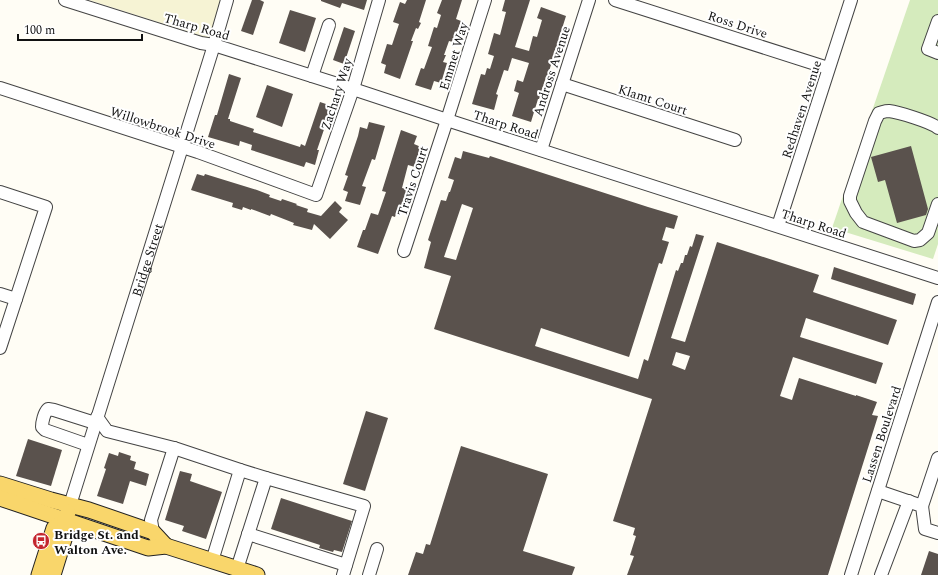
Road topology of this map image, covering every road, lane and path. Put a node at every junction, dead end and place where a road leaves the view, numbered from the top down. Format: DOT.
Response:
graph roads {
  1 [pos="65,0"];
  2 [pos="227,0"];
  3 [pos="379,0"];
  4 [pos="485,0"];
  5 [pos="588,0"];
  6 [pos="615,0"];
  7 [pos="851,0"];
  8 [pos="938,21"];
  9 [pos="329,25"];
  10 [pos="214,45"];
  11 [pos="938,53"];
  12 [pos="828,68"];
  13 [pos="312,76"];
  14 [pos="562,84"];
  15 [pos="0,88"];
  16 [pos="353,89"];
  17 [pos="447,120"];
  18 [pos="938,128"];
  19 [pos="735,140"];
  20 [pos="182,147"];
  21 [pos="541,150"];
  22 [pos="0,192"];
  23 [pos="316,195"];
  24 [pos="938,204"];
  25 [pos="778,226"];
  26 [pos="404,250"];
  27 [pos="938,278"];
  28 [pos="0,294"];
  29 [pos="16,299"];
  30 [pos="938,302"];
  31 [pos="0,348"];
  32 [pos="96,420"];
  33 [pos="88,445"];
  34 [pos="174,448"];
  35 [pos="938,458"];
  36 [pos="240,470"];
  37 [pos="266,478"];
  38 [pos="0,484"];
  39 [pos="878,491"];
  40 [pos="0,498"];
  41 [pos="909,501"];
  42 [pos="70,505"];
  43 [pos="922,506"];
  44 [pos="65,520"];
  45 [pos="153,532"];
  46 [pos="938,533"];
  47 [pos="248,534"];
  48 [pos="166,546"];
  49 [pos="377,549"];
  50 [pos="212,561"];
  51 [pos="237,568"];
  52 [pos="344,570"];
  53 [pos="39,575"];
  54 [pos="53,575"];
  55 [pos="257,575"];
  56 [pos="368,575"];
  57 [pos="851,575"];
  58 [pos="881,575"];
  1 -- 10 [label="street, Tharp Road"];
  2 -- 10 [label="street, Bridge Street"];
  3 -- 16 [label="street, Zachary Way"];
  4 -- 17 [label="street, Emmet Way"];
  5 -- 14 [label="street, Andross Avenue"];
  6 -- 12 [label="street, Ross Drive"];
  7 -- 12 [label="street, Redhaven Avenue"];
  8 -- 11 [label="street"];
  9 -- 13 [label="street"];
  10 -- 13 [label="street, Tharp Road"];
  10 -- 20 [label="street, Bridge Street"];
  12 -- 25 [label="street, Redhaven Avenue"];
  13 -- 16 [label="street, Tharp Road"];
  14 -- 19 [label="street, Klamt Court"];
  14 -- 21 [label="street, Andross Avenue"];
  15 -- 20 [label="street, Willowbrook Drive"];
  16 -- 17 [label="street, Tharp Road"];
  16 -- 23 [label="street, Zachary Way"];
  17 -- 21 [label="street, Tharp Road"];
  17 -- 26 [label="street, Travis Court"];
  18 -- 24 [label="street"];
  20 -- 23 [label="street, Willowbrook Drive"];
  20 -- 32 [label="street, Bridge Street"];
  21 -- 25 [label="street, Tharp Road"];
  22 -- 29 [label="street"];
  25 -- 27 [label="street, Tharp Road"];
  28 -- 29 [label="street"];
  29 -- 31 [label="street"];
  30 -- 39 [label="street, Lassen Boulevard"];
  32 -- 33 [label="street, Bridge Street"];
  32 -- 33 [label="street"];
  32 -- 34 [label="street"];
  33 -- 42 [label="street, Bridge Street"];
  34 -- 36 [label="street"];
  34 -- 45 [label="street"];
  35 -- 43 [label="street"];
  36 -- 37 [label="street"];
  36 -- 50 [label="street"];
  37 -- 47 [label="street"];
  37 -- 52 [label="street"];
  38 -- 42 [label="main road"];
  39 -- 41 [label="street"];
  39 -- 57 [label="street, Lassen Boulevard"];
  40 -- 44 [label="main road"];
  41 -- 43 [label="street"];
  41 -- 58 [label="street"];
  42 -- 44 [label="main road, Bridge Street"];
  42 -- 45 [label="main road"];
  43 -- 46 [label="street"];
  44 -- 48 [label="main road"];
  44 -- 53 [label="main road, Bridge Street"];
  44 -- 54 [label="main road, Bridge Street"];
  45 -- 48 [label="main road"];
  47 -- 51 [label="street"];
  47 -- 52 [label="street"];
  48 -- 50 [label="main road"];
  49 -- 56 [label="street"];
  50 -- 51 [label="main road"];
  51 -- 55 [label="main road"];
}
